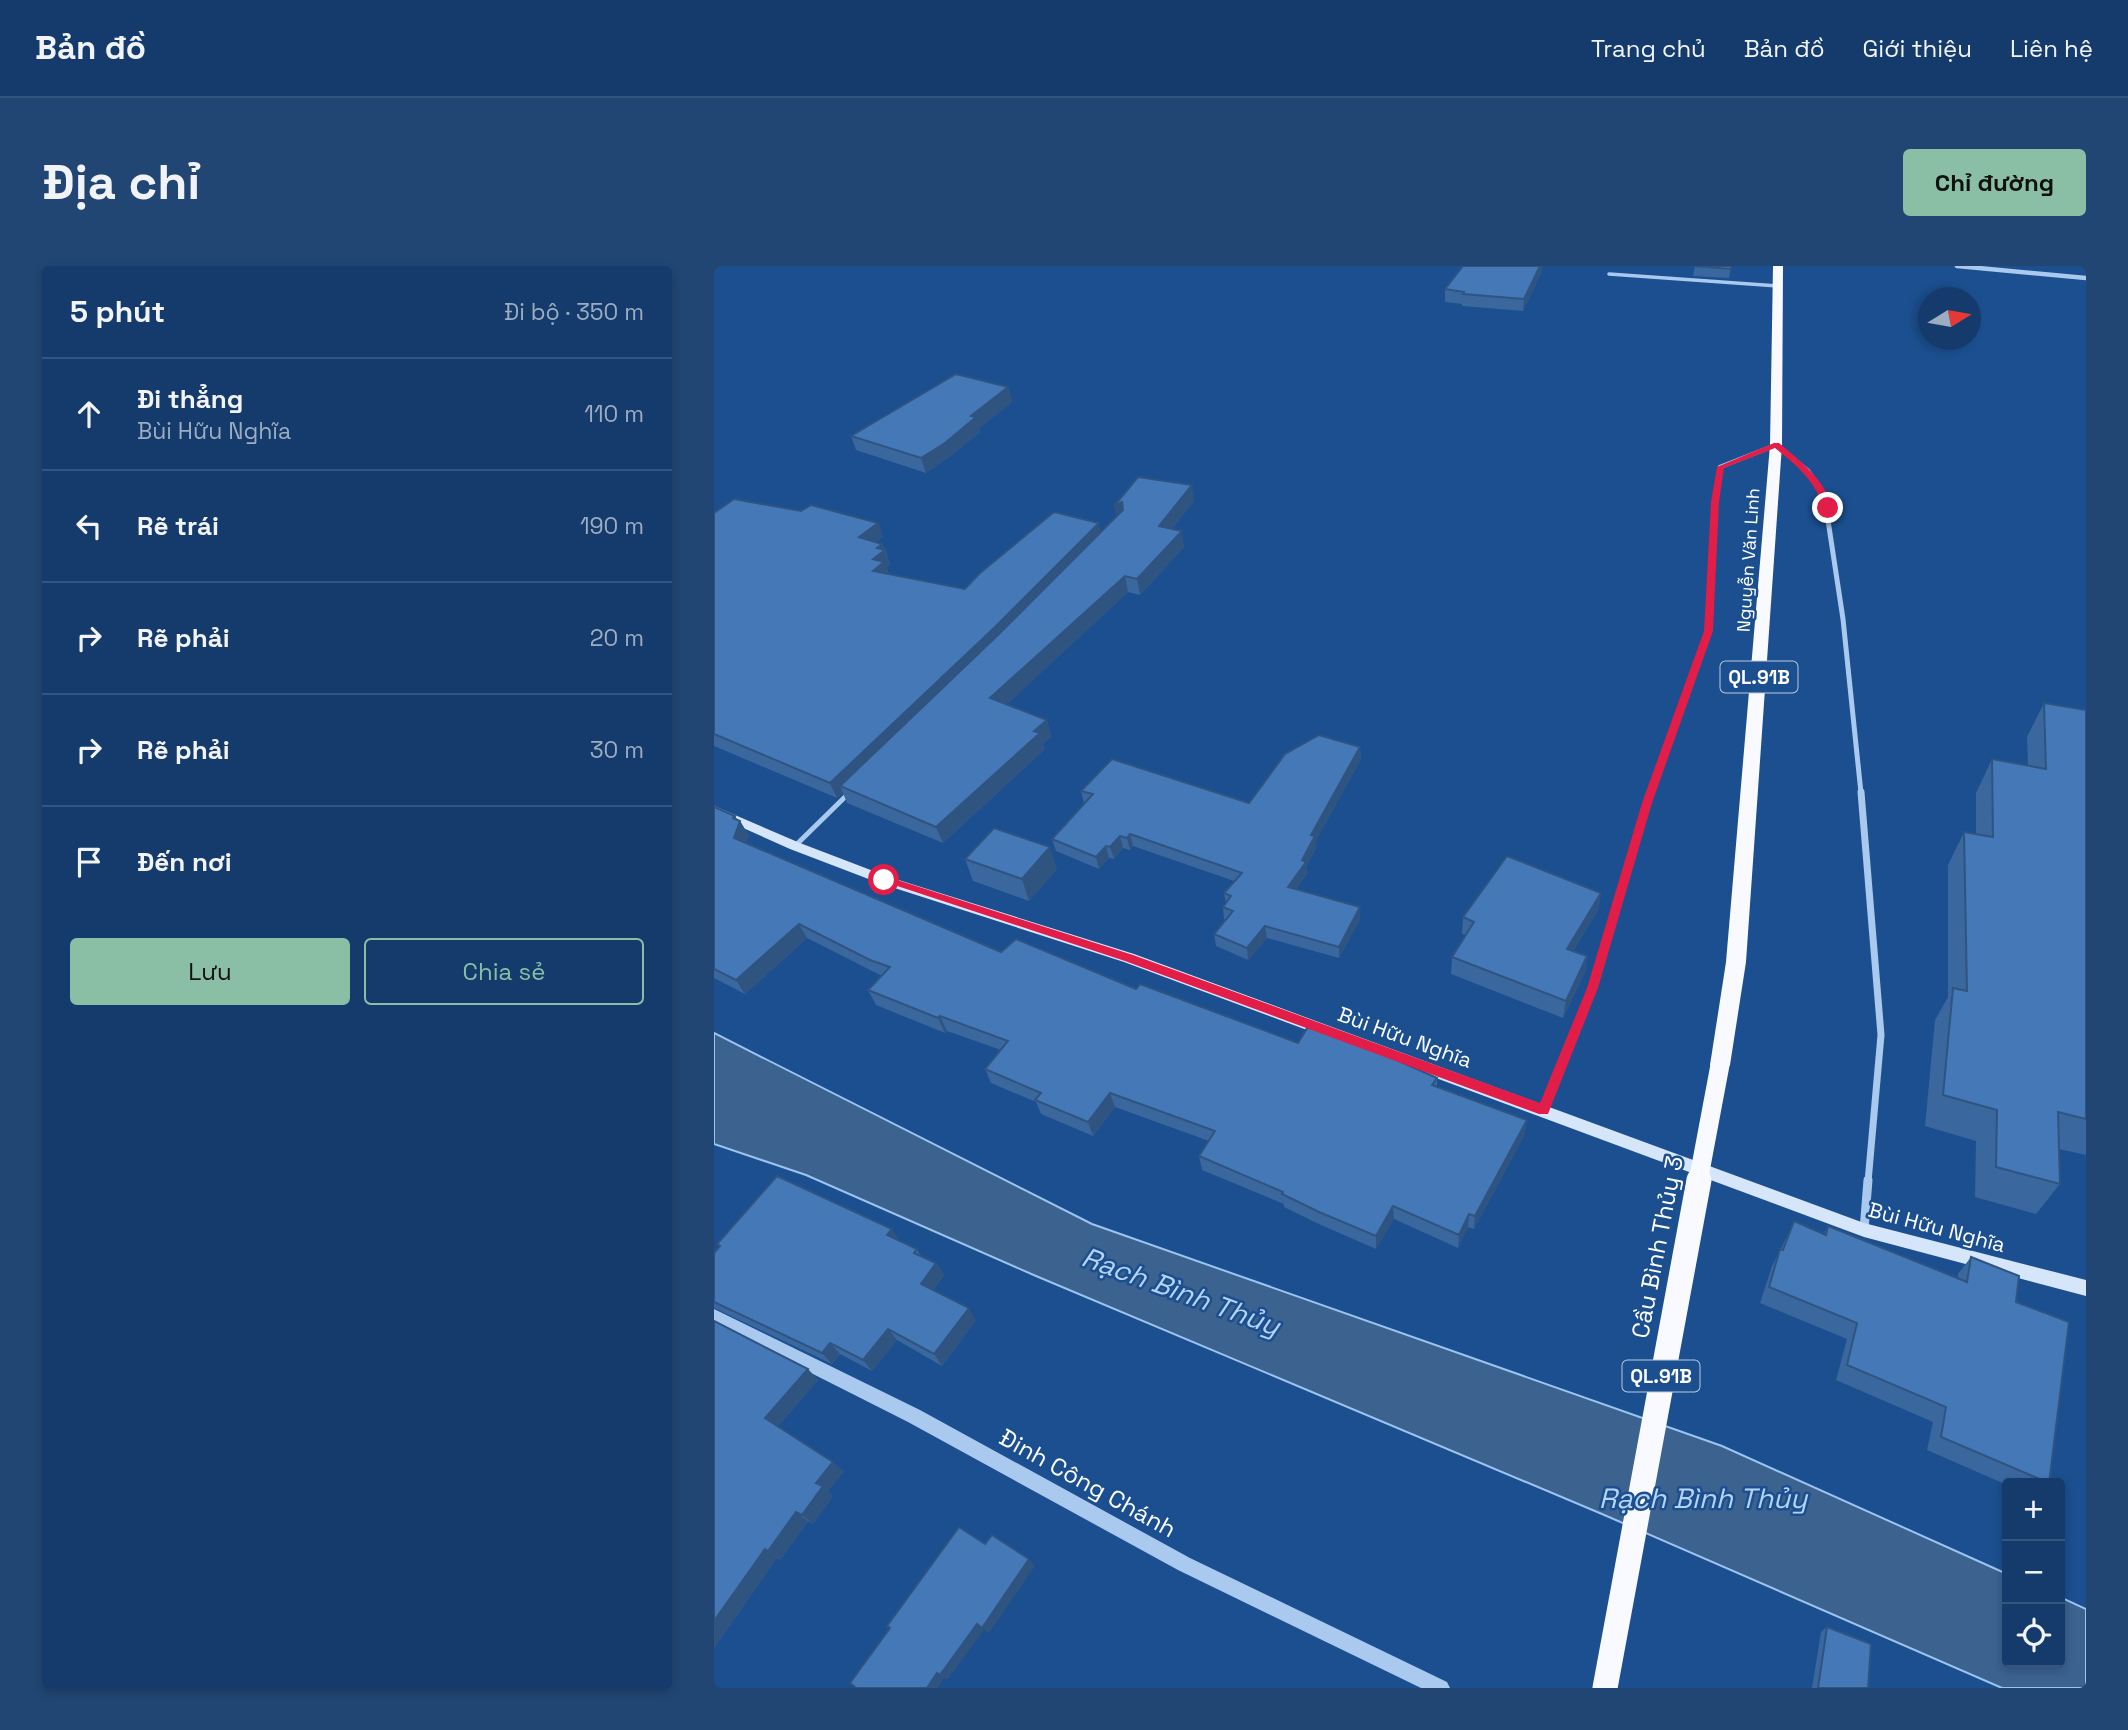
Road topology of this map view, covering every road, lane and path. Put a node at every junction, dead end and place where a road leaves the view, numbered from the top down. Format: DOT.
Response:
graph roads {
  1 [pos="1778,266"];
  2 [pos="1957,266"];
  3 [pos="2018,266"];
  4 [pos="2020,272"];
  5 [pos="1609,274"];
  6 [pos="2086,278"];
  7 [pos="1778,286"];
  8 [pos="1776,445"];
  9 [pos="853,789"];
  10 [pos="714,810"];
  11 [pos="795,846"];
  12 [pos="1720,1065"];
  13 [pos="1544,1110"];
  14 [pos="1864,1230"];
  15 [pos="2086,1288"];
  16 [pos="714,1316"];
  17 [pos="1441,1688"];
  18 [pos="1605,1688"];
  1 -- 7 [label="highway, Nguyễn Văn Linh / QL.91B"];
  2 -- 4 [label="street"];
  3 -- 4 [label="street"];
  4 -- 6 [label="street"];
  5 -- 7 [label="lane"];
  7 -- 8 [label="highway, Nguyễn Văn Linh / QL.91B"];
  8 -- 12 [label="highway, Nguyễn Văn Linh / QL.91B"];
  8 -- 13 [label="street"];
  8 -- 14 [label="street"];
  9 -- 11 [label="lane"];
  10 -- 11 [label="main road, Bùi Hữu Nghĩa"];
  11 -- 13 [label="main road, Bùi Hữu Nghĩa"];
  12 -- 18 [label="highway, Cầu Bình Thủy 3 / QL.91B, bridge"];
  13 -- 14 [label="main road, Bùi Hữu Nghĩa"];
  14 -- 15 [label="main road, Bùi Hữu Nghĩa"];
  16 -- 17 [label="street, Đinh Công Chánh"];
}
